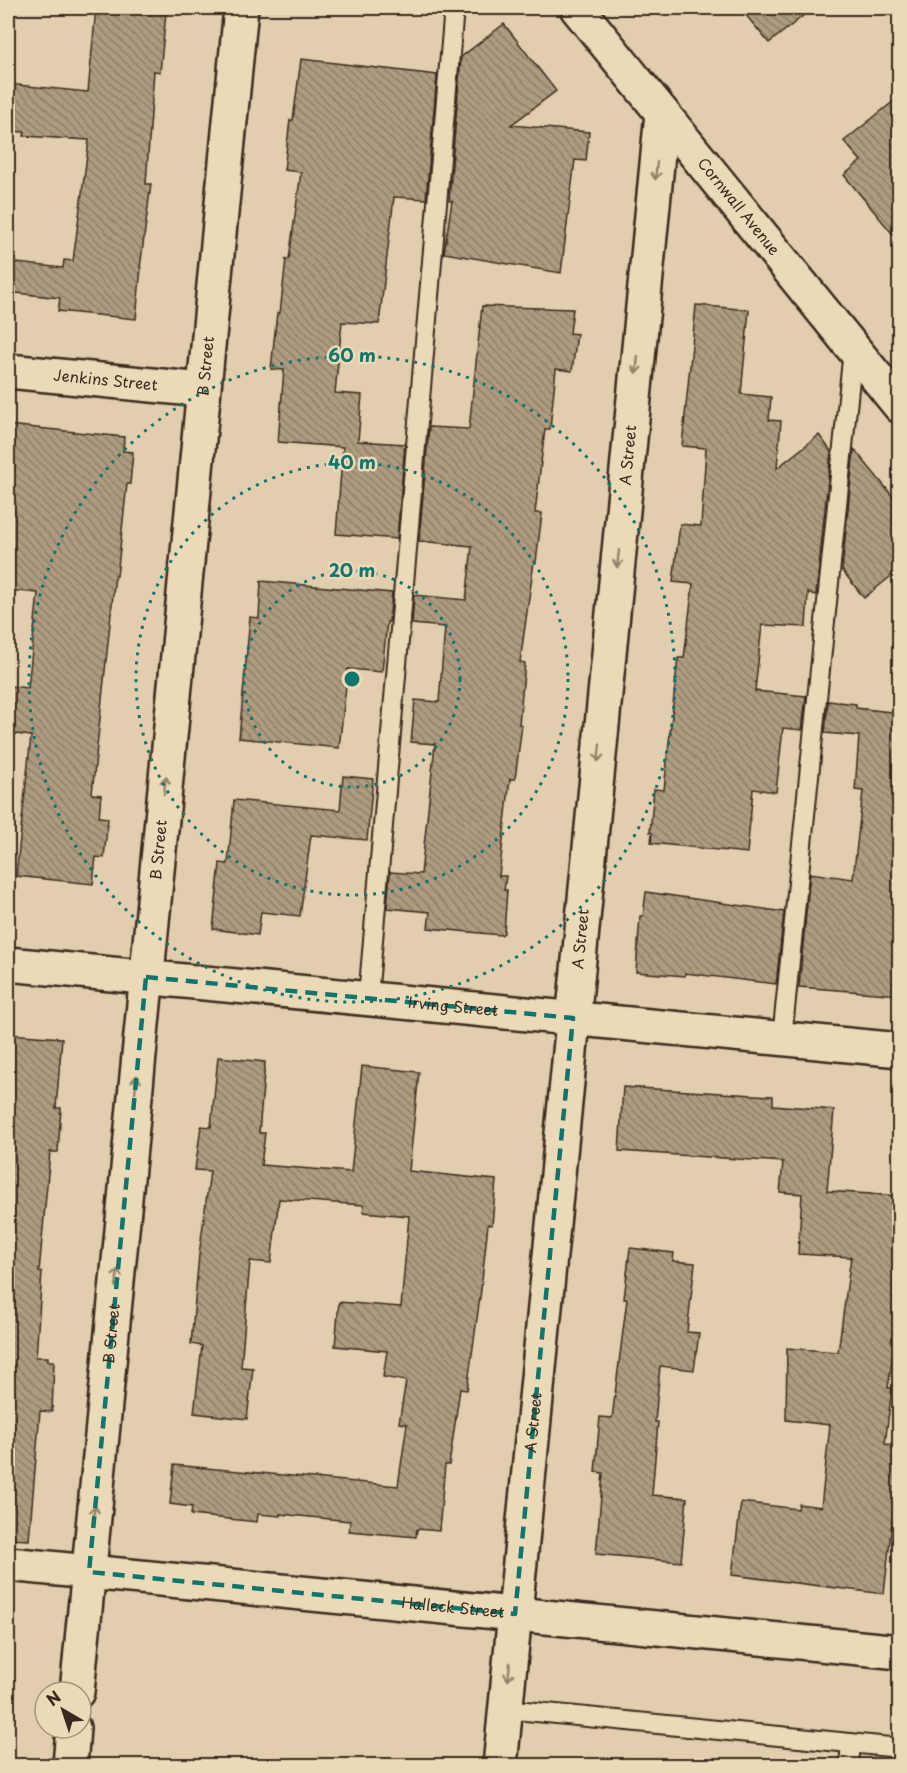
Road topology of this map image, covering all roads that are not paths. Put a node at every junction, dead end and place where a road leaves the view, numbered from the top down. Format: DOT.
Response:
graph roads {
  1 [pos="241,8"];
  2 [pos="454,8"];
  3 [pos="577,8"];
  4 [pos="662,113"];
  5 [pos="853,350"];
  6 [pos="8,371"];
  7 [pos="203,390"];
  8 [pos="900,406"];
  9 [pos="8,964"];
  10 [pos="146,977"];
  11 [pos="368,998"];
  12 [pos="573,1018"];
  13 [pos="782,1038"];
  14 [pos="900,1050"];
  15 [pos="8,1564"];
  16 [pos="89,1572"];
  17 [pos="515,1614"];
  18 [pos="900,1652"];
  19 [pos="78,1680"];
  20 [pos="506,1709"];
  21 [pos="72,1740"];
  22 [pos="851,1743"];
  23 [pos="900,1748"];
  24 [pos="70,1766"];
  25 [pos="500,1766"];
  26 [pos="849,1766"];
  1 -- 7 [label="street, B Street"];
  2 -- 11 [label="lane"];
  3 -- 4 [label="street, Cornwall Avenue"];
  4 -- 5 [label="street, Cornwall Avenue"];
  4 -- 12 [label="street, A Street, one-way"];
  5 -- 8 [label="street, Cornwall Avenue"];
  5 -- 13 [label="lane"];
  6 -- 7 [label="street, Jenkins Street"];
  10 -- 7 [label="street, B Street, one-way"];
  9 -- 10 [label="street, Irving Street"];
  10 -- 11 [label="street, Irving Street"];
  16 -- 10 [label="street, B Street, one-way"];
  11 -- 12 [label="street, Irving Street"];
  12 -- 13 [label="street, Irving Street"];
  12 -- 17 [label="street, A Street"];
  13 -- 14 [label="street, Irving Street"];
  15 -- 16 [label="street, Halleck Street"];
  16 -- 17 [label="street, Halleck Street"];
  16 -- 19 [label="street, B Street"];
  17 -- 18 [label="street, Halleck Street"];
  17 -- 20 [label="street, A Street, one-way"];
  20 -- 22 [label="lane"];
  20 -- 25 [label="street, A Street"];
  21 -- 24 [label="street"];
  22 -- 23 [label="lane"];
  22 -- 26 [label="lane"];
}
